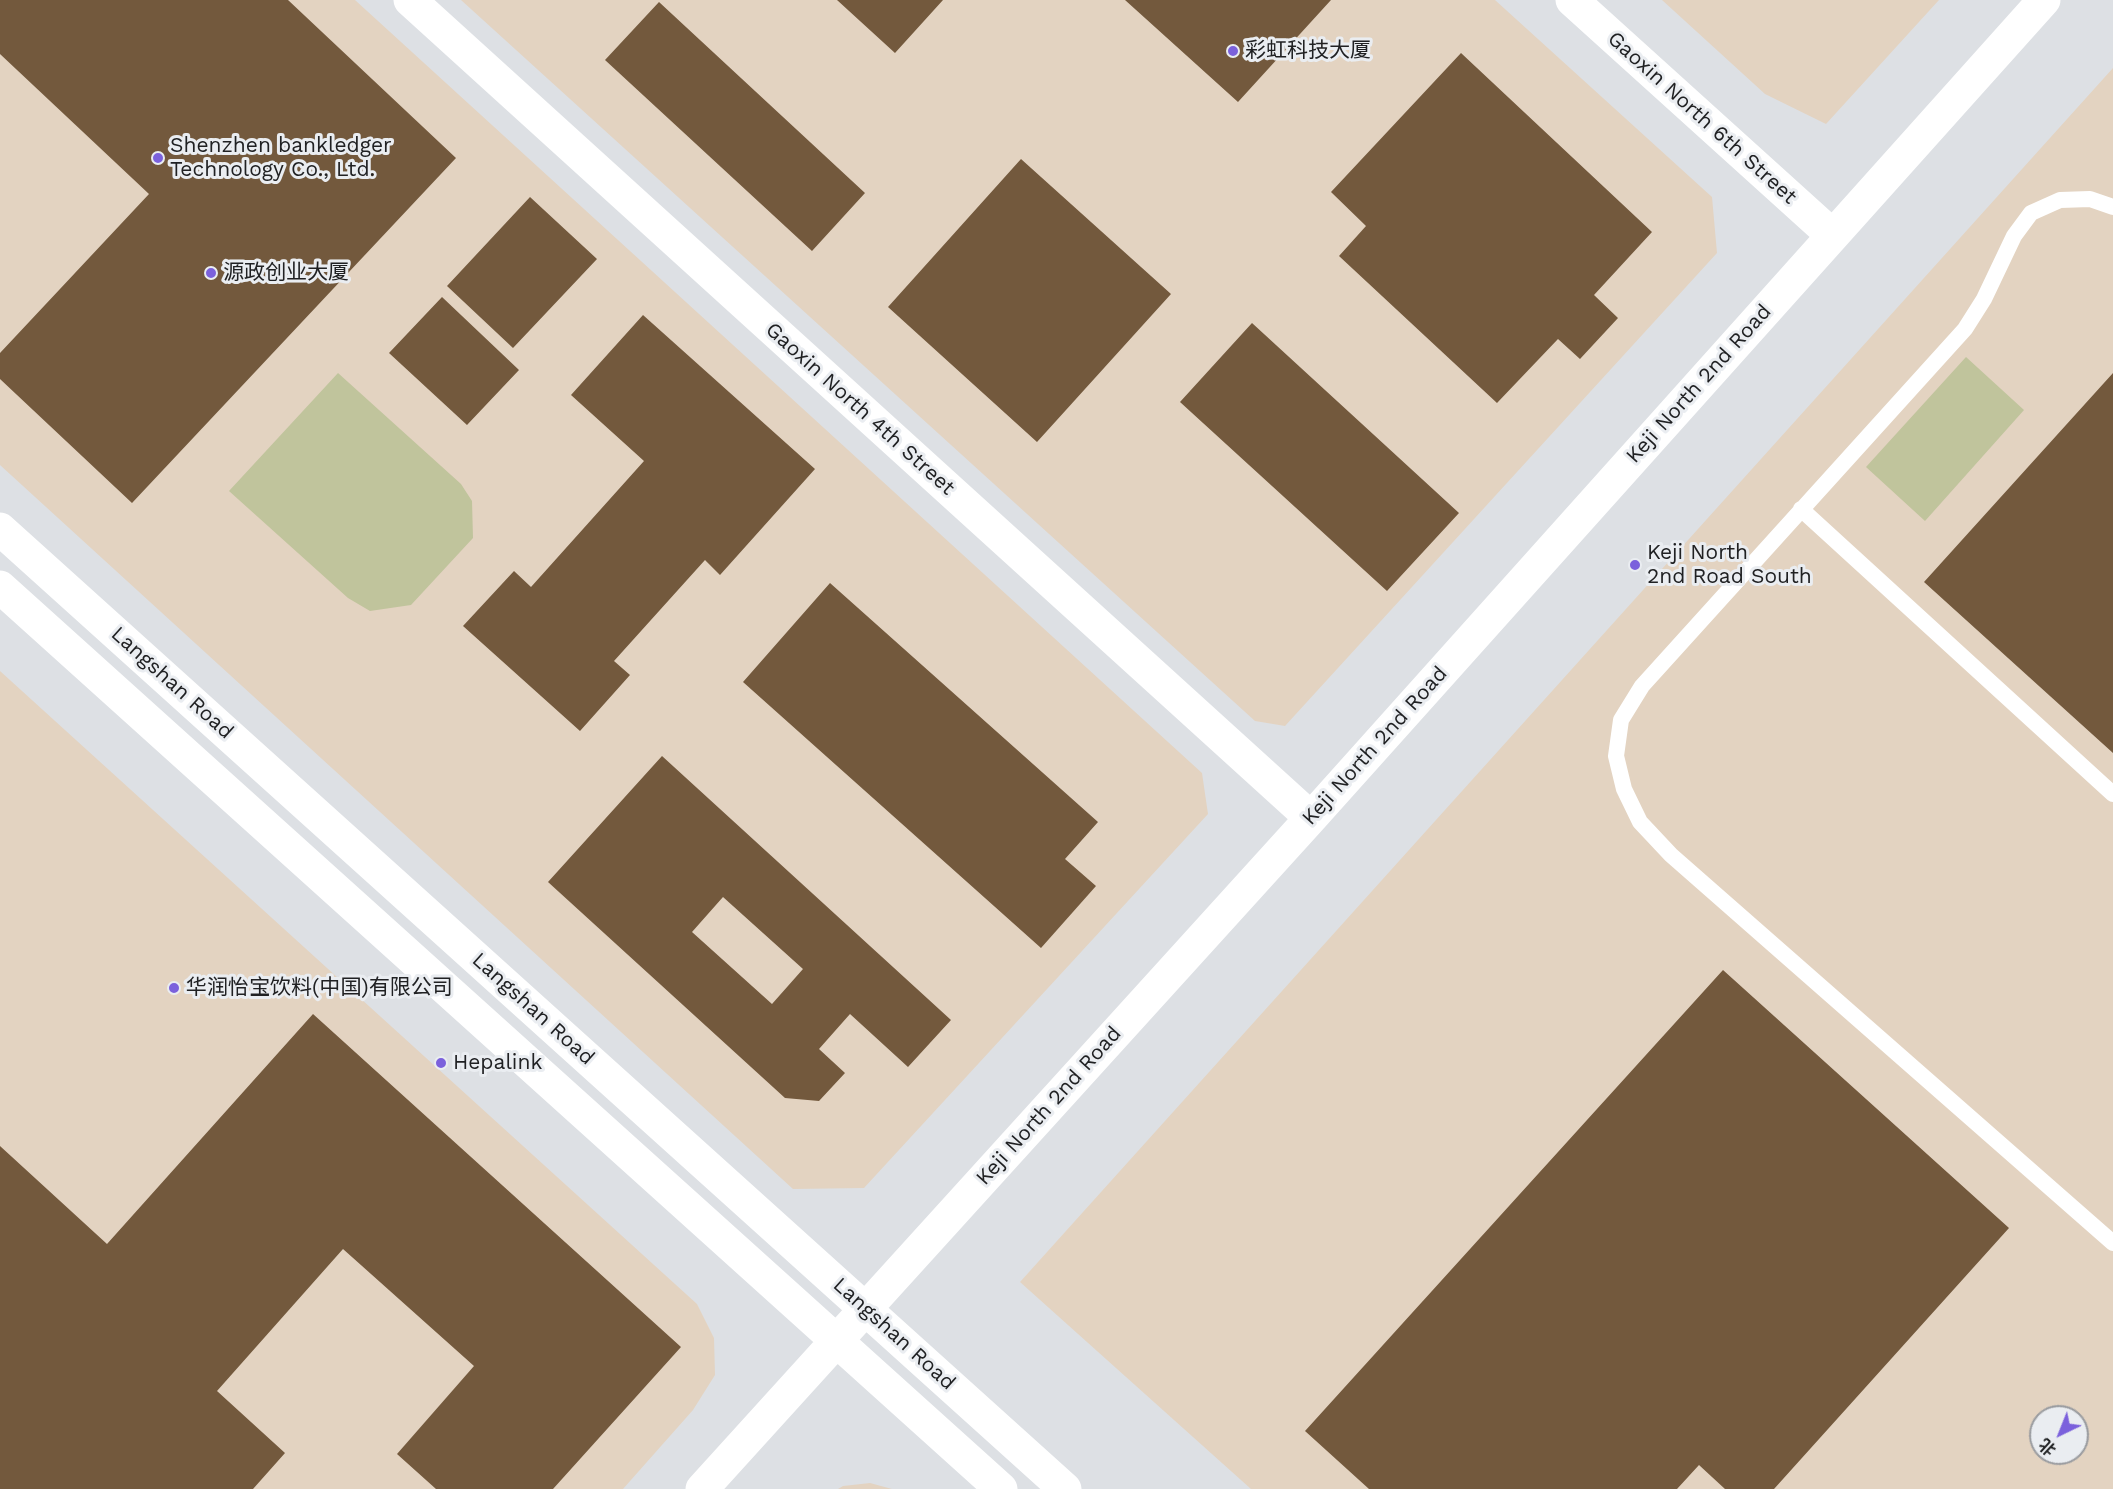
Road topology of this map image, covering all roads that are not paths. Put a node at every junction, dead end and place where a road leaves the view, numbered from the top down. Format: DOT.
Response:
graph roads {
  1 [pos="410,0"];
  2 [pos="1572,0"];
  3 [pos="2044,0"];
  4 [pos="2113,207"];
  5 [pos="1832,235"];
  6 [pos="1802,509"];
  7 [pos="0,528"];
  8 [pos="0,587"];
  9 [pos="2113,794"];
  10 [pos="1311,818"];
  11 [pos="2113,1243"];
  12 [pos="865,1308"];
  13 [pos="836,1341"];
  14 [pos="702,1489"];
  15 [pos="1001,1489"];
  16 [pos="1065,1489"];
  1 -- 10 [label="street, Gaoxin North 4th Street"];
  2 -- 5 [label="street, Gaoxin North 6th Street"];
  3 -- 5 [label="street, Keji North 2nd Road"];
  4 -- 6 [label="lane"];
  5 -- 10 [label="street, Keji North 2nd Road"];
  6 -- 9 [label="lane"];
  6 -- 11 [label="lane"];
  7 -- 12 [label="street, Langshan Road"];
  8 -- 13 [label="street, Langshan Road"];
  10 -- 12 [label="street, Keji North 2nd Road"];
  12 -- 13 [label="street, Keji North 2nd Road"];
  12 -- 16 [label="street, Langshan Road"];
  13 -- 14 [label="street, Keji North 2nd Road"];
  13 -- 15 [label="street, Langshan Road"];
}
